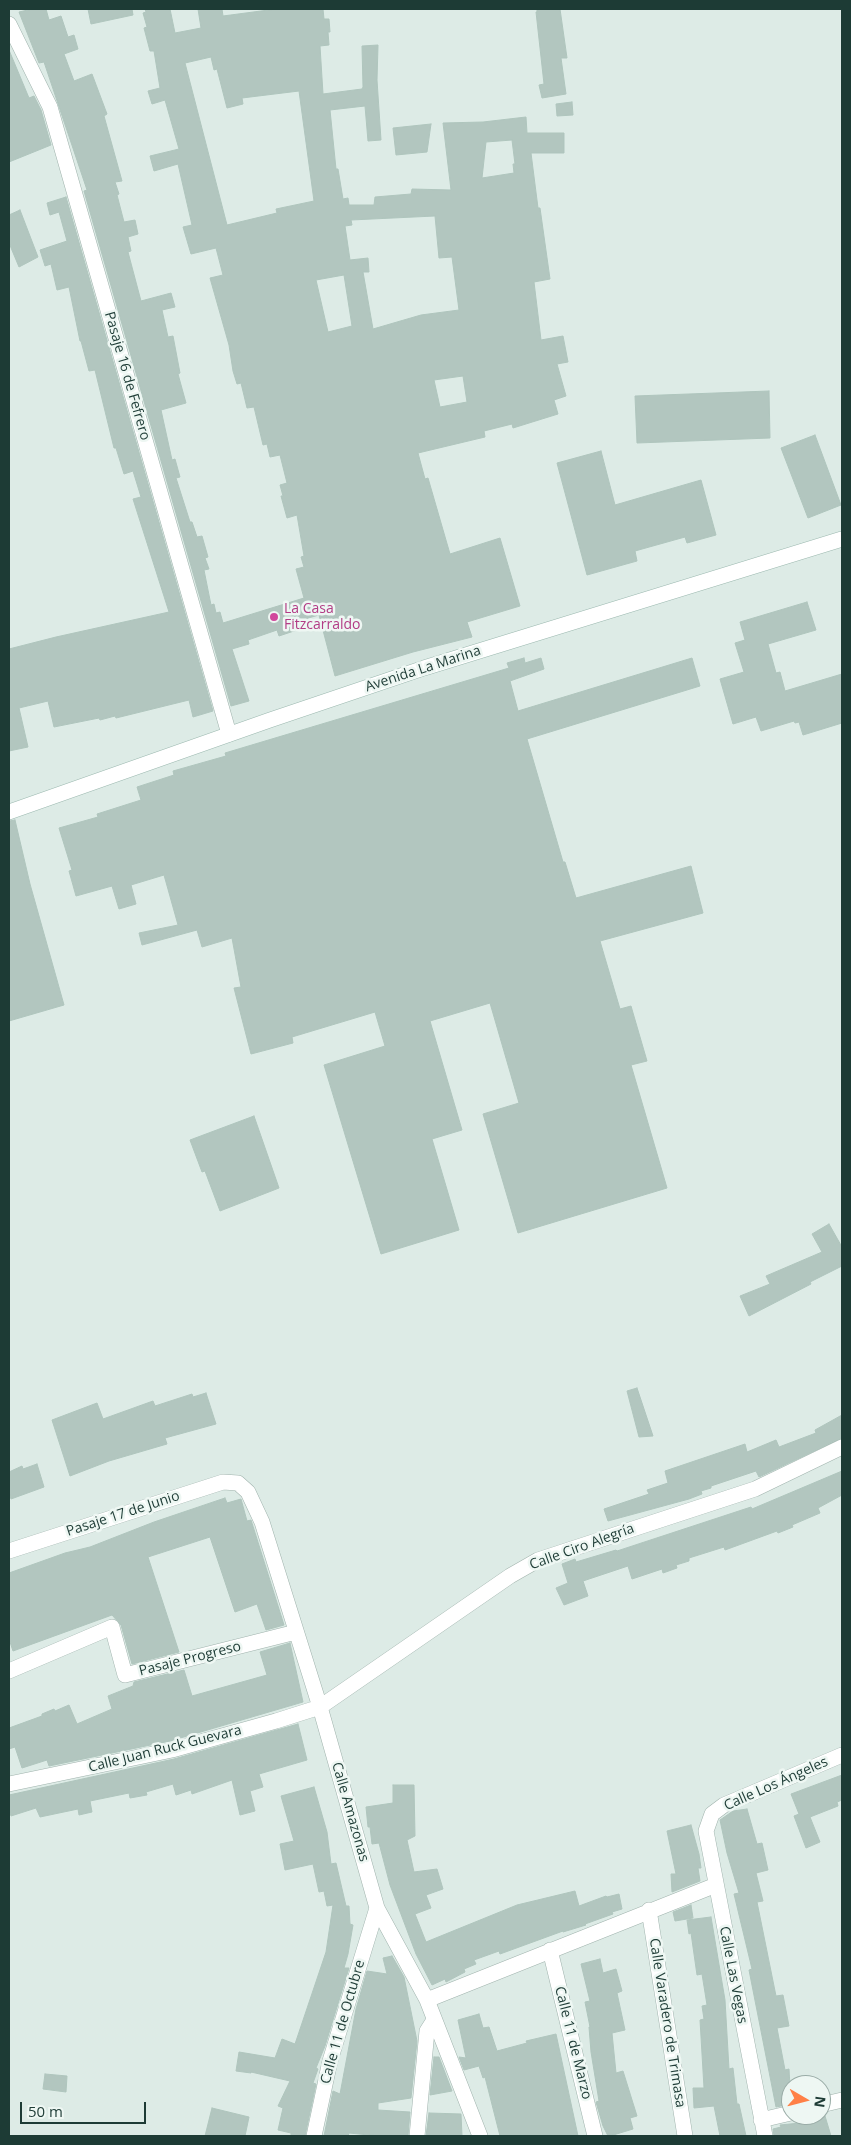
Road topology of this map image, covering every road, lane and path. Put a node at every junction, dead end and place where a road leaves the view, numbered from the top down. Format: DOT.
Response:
graph roads {
  1 [pos="9,24"];
  2 [pos="842,539"];
  3 [pos="229,734"];
  4 [pos="9,812"];
  5 [pos="842,1448"];
  6 [pos="238,1483"];
  7 [pos="9,1551"];
  8 [pos="296,1632"];
  9 [pos="9,1670"];
  10 [pos="320,1706"];
  11 [pos="842,1755"];
  12 [pos="9,1784"];
  13 [pos="712,1814"];
  14 [pos="716,1885"];
  15 [pos="377,1908"];
  16 [pos="649,1910"];
  17 [pos="550,1950"];
  18 [pos="427,2000"];
  19 [pos="434,2020"];
  20 [pos="781,2115"];
  21 [pos="761,2120"];
  22 [pos="314,2136"];
  23 [pos="417,2136"];
  24 [pos="480,2136"];
  25 [pos="595,2136"];
  26 [pos="685,2136"];
  27 [pos="765,2136"];
  1 -- 3 [label="street, Pasaje 16 de Fefrero"];
  2 -- 3 [label="street, Avenida La Marina"];
  3 -- 4 [label="street, Avenida La Marina"];
  5 -- 10 [label="street, Calle Ciro Alegría"];
  6 -- 7 [label="street, Pasaje 17 de Junio"];
  6 -- 8 [label="street, Calle Amazonas"];
  8 -- 9 [label="street, Pasaje Progreso"];
  8 -- 10 [label="street, Calle Amazonas"];
  10 -- 12 [label="street, Calle Juan Ruck Guevara"];
  10 -- 15 [label="street, Calle Amazonas"];
  11 -- 13 [label="street, Calle Los Ángeles"];
  13 -- 14 [label="street, Calle Las Vegas"];
  14 -- 16 [label="street"];
  14 -- 21 [label="street, Calle Las Vegas"];
  15 -- 18 [label="street, Calle Amazonas"];
  15 -- 22 [label="street, Calle 11 de Octubre"];
  16 -- 17 [label="street"];
  16 -- 26 [label="street, Calle Varadero de Trimasa"];
  17 -- 18 [label="street"];
  17 -- 25 [label="street, Calle 11 de Marzo"];
  18 -- 19 [label="street, Calle Amazonas"];
  19 -- 23 [label="street"];
  19 -- 24 [label="street, Calle Amazonas"];
  20 -- 21 [label="street"];
  21 -- 27 [label="street, Calle Las Vegas"];
}
